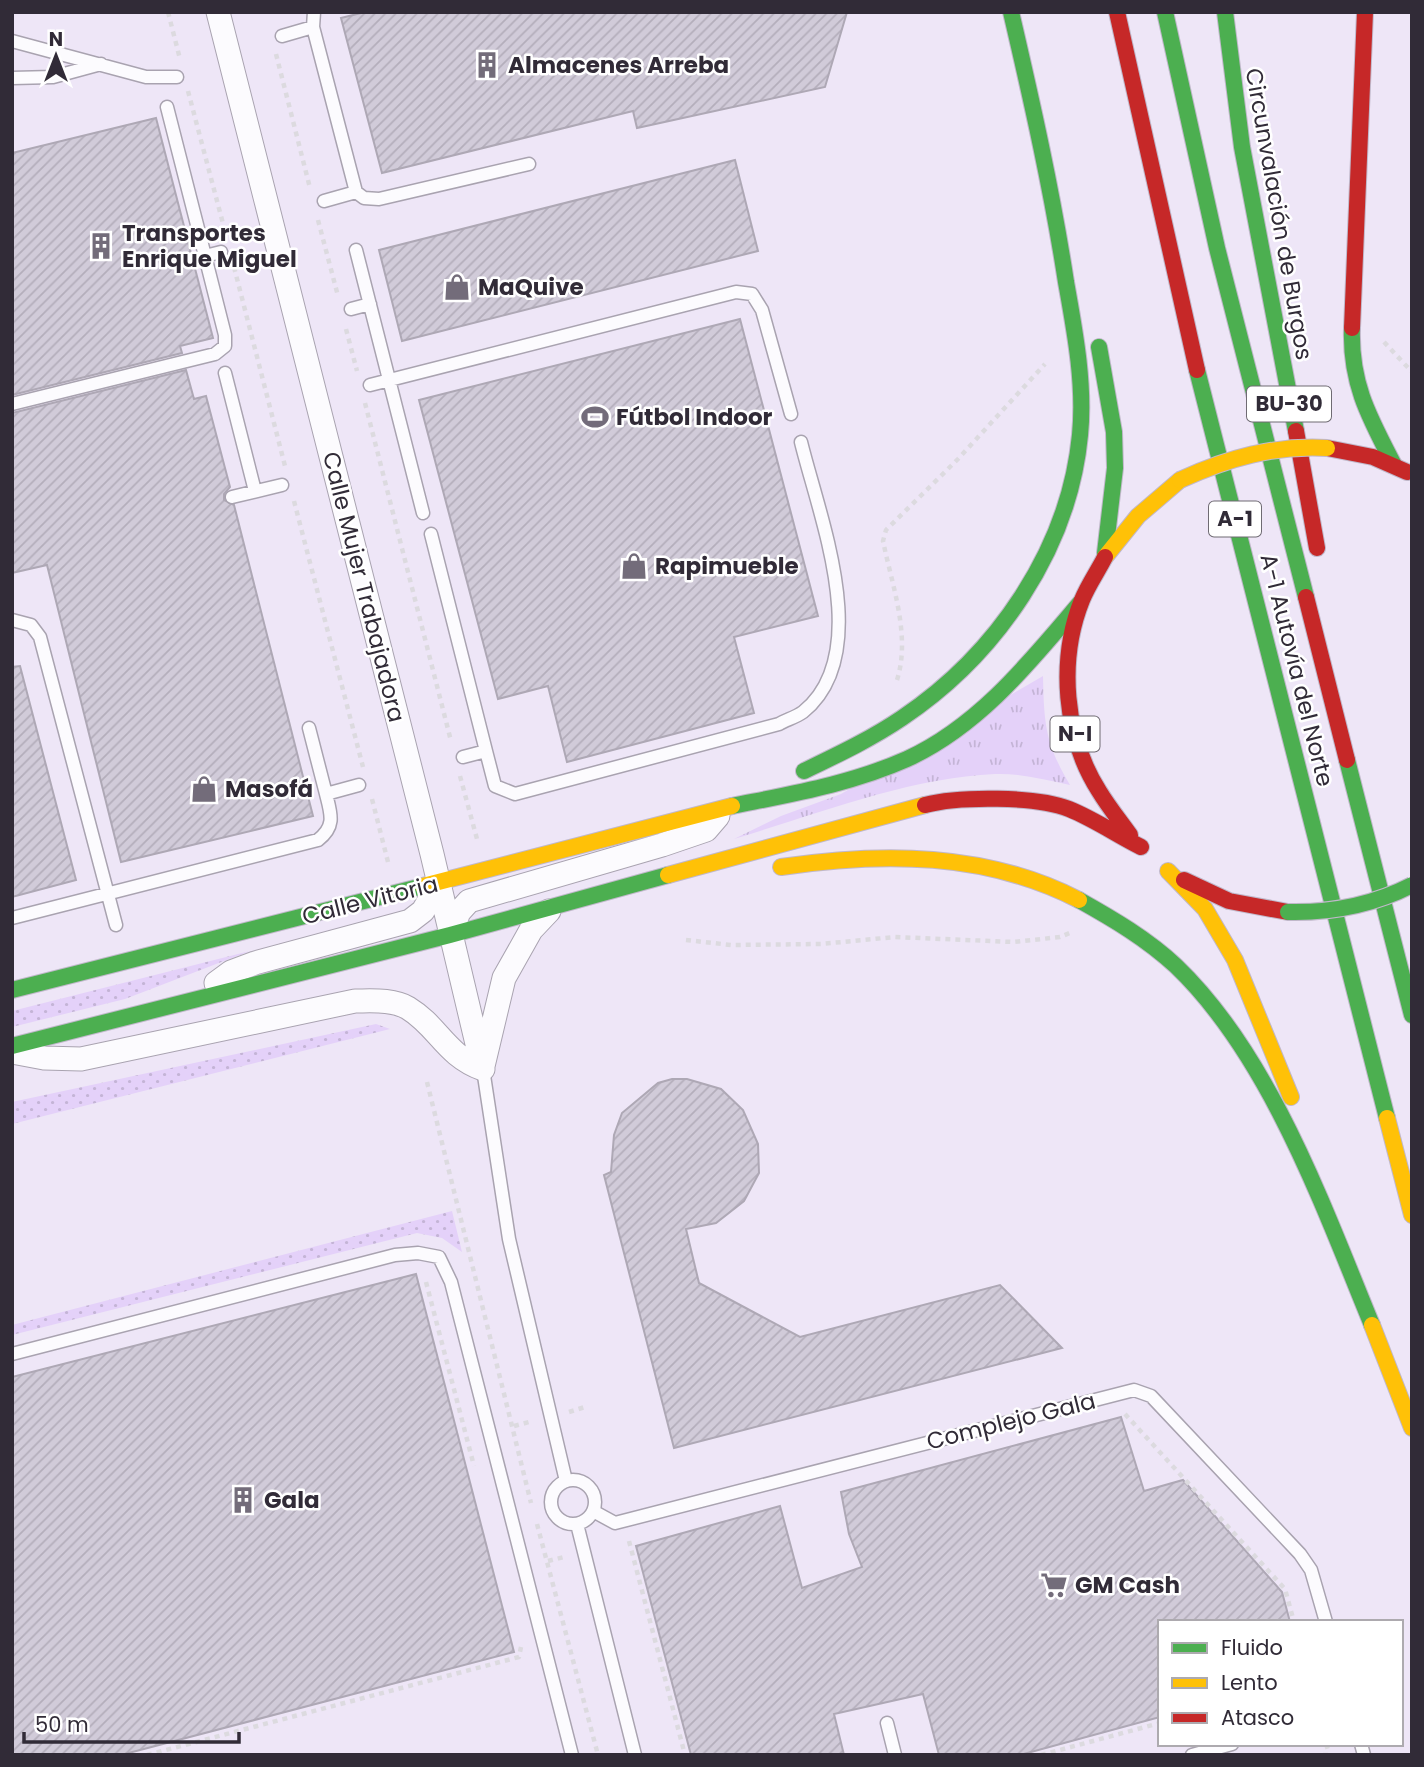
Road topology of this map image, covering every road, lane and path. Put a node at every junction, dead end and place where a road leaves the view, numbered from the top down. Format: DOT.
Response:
graph roads {
  1 [pos="168,12"];
  2 [pos="218,12"];
  3 [pos="314,12"];
  4 [pos="1011,12"];
  5 [pos="1117,12"];
  6 [pos="1165,12"];
  7 [pos="1225,12"];
  8 [pos="1365,12"];
  9 [pos="313,27"];
  10 [pos="282,36"];
  11 [pos="12,41"];
  12 [pos="276,51"];
  13 [pos="181,63"];
  14 [pos="101,64"];
  15 [pos="1026,71"];
  16 [pos="177,77"];
  17 [pos="12,78"];
  18 [pos="188,89"];
  19 [pos="167,107"];
  20 [pos="529,164"];
  21 [pos="310,192"];
  22 [pos="356,192"];
  23 [pos="324,201"];
  24 [pos="317,218"];
  25 [pos="226,236"];
  26 [pos="1076,241"];
  27 [pos="356,250"];
  28 [pos="221,252"];
  29 [pos="205,256"];
  30 [pos="233,263"];
  31 [pos="338,298"];
  32 [pos="370,304"];
  33 [pos="351,309"];
  34 [pos="345,324"];
  35 [pos="1095,330"];
  36 [pos="1376,341"];
  37 [pos="1050,358"];
  38 [pos="1412,372"];
  39 [pos="225,373"];
  40 [pos="358,375"];
  41 [pos="390,380"];
  42 [pos="370,385"];
  43 [pos="364,401"];
  44 [pos="12,404"];
  45 [pos="791,414"];
  46 [pos="801,442"];
  47 [pos="1394,465"];
  48 [pos="286,469"];
  49 [pos="1412,475"];
  50 [pos="282,485"];
  51 [pos="255,491"];
  52 [pos="293,494"];
  53 [pos="232,497"];
  54 [pos="423,513"];
  55 [pos="431,534"];
  56 [pos="1105,553"];
  57 [pos="1320,562"];
  58 [pos="1080,603"];
  59 [pos="1329,617"];
  60 [pos="12,620"];
  61 [pos="894,689"];
  62 [pos="309,728"];
  63 [pos="453,746"];
  64 [pos="486,751"];
  65 [pos="463,757"];
  66 [pos="364,770"];
  67 [pos="459,771"];
  68 [pos="359,785"];
  69 [pos="326,794"];
  70 [pos="371,794"];
  71 [pos="1357,796"];
  72 [pos="727,805"];
  73 [pos="478,842"];
  74 [pos="1154,859"];
  75 [pos="389,865"];
  76 [pos="767,870"];
  77 [pos="439,883"];
  78 [pos="1412,885"];
  79 [pos="107,893"];
  80 [pos="563,904"];
  81 [pos="621,906"];
  82 [pos="1093,908"];
  83 [pos="12,918"];
  84 [pos="116,925"];
  85 [pos="450,935"];
  86 [pos="686,940"];
  87 [pos="12,990"];
  88 [pos="187,1003"];
  89 [pos="1412,1015"];
  90 [pos="12,1046"];
  91 [pos="12,1052"];
  92 [pos="483,1069"];
  93 [pos="427,1082"];
  94 [pos="1412,1215"];
  95 [pos="423,1271"];
  96 [pos="12,1354"];
  97 [pos="1120,1413"];
  98 [pos="1412,1428"];
  99 [pos="474,1467"];
  100 [pos="566,1481"];
  101 [pos="593,1511"];
  102 [pos="577,1524"];
  103 [pos="629,1541"];
  104 [pos="1293,1620"];
  105 [pos="1325,1620"];
  106 [pos="519,1638"];
  107 [pos="887,1723"];
  108 [pos="1158,1724"];
  109 [pos="1225,1746"];
  110 [pos="146,1755"];
  111 [pos="572,1755"];
  112 [pos="598,1755"];
  113 [pos="635,1755"];
  114 [pos="685,1755"];
  115 [pos="895,1755"];
  116 [pos="1041,1755"];
  117 [pos="1192,1755"];
  1 -- 13 [label="path"];
  2 -- 77 [label="street, Calle Mujer Trabajadora"];
  3 -- 9 [label="lane"];
  4 -- 15 [label="highway"];
  5 -- 94 [label="highway, A-1 Autovía del Norte / A-1"];
  6 -- 71 [label="highway, A-1 Autovía del Norte / A-1"];
  7 -- 57 [label="highway, Circunvalación de Burgos / BU-30"];
  8 -- 47 [label="highway"];
  9 -- 10 [label="lane"];
  9 -- 22 [label="lane"];
  11 -- 14 [label="lane"];
  12 -- 21 [label="path"];
  14 -- 16 [label="lane"];
  14 -- 17 [label="lane"];
  15 -- 26 [label="highway"];
  15 -- 72 [label="highway"];
  18 -- 25 [label="path"];
  19 -- 29 [label="lane"];
  20 -- 22 [label="lane"];
  22 -- 23 [label="lane"];
  24 -- 31 [label="path"];
  27 -- 32 [label="lane"];
  28 -- 29 [label="lane"];
  29 -- 44 [label="lane"];
  30 -- 48 [label="path"];
  32 -- 33 [label="lane"];
  32 -- 41 [label="lane"];
  34 -- 40 [label="path"];
  35 -- 56 [label="highway"];
  36 -- 38 [label="path"];
  37 -- 61 [label="path"];
  39 -- 51 [label="lane"];
  41 -- 42 [label="lane"];
  41 -- 45 [label="lane"];
  41 -- 54 [label="lane"];
  43 -- 63 [label="path"];
  46 -- 64 [label="lane"];
  47 -- 49 [label="highway, N-I"];
  47 -- 56 [label="highway, N-I, bridge"];
  50 -- 51 [label="lane"];
  51 -- 53 [label="lane"];
  52 -- 66 [label="path"];
  55 -- 64 [label="lane"];
  56 -- 58 [label="highway, N-I"];
  58 -- 72 [label="highway, Calle Vitoria"];
  58 -- 74 [label="highway, N-I"];
  59 -- 71 [label="highway"];
  60 -- 79 [label="lane"];
  62 -- 69 [label="lane"];
  64 -- 65 [label="lane"];
  67 -- 73 [label="path"];
  68 -- 69 [label="lane"];
  69 -- 79 [label="lane"];
  70 -- 75 [label="path"];
  71 -- 89 [label="highway, A-1 Autovía del Norte / A-1"];
  72 -- 77 [label="highway, Calle Vitoria"];
  72 -- 85 [label="street, Calle Vitoria"];
  74 -- 78 [label="highway, N-I, bridge"];
  74 -- 80 [label="highway"];
  74 -- 98 [label="highway"];
  76 -- 82 [label="highway"];
  77 -- 85 [label="street, Calle Mujer Trabajadora"];
  77 -- 87 [label="highway, Calle Vitoria"];
  77 -- 88 [label="street"];
  79 -- 83 [label="lane"];
  79 -- 84 [label="lane"];
  80 -- 81 [label="highway"];
  80 -- 85 [label="highway"];
  80 -- 92 [label="street"];
  82 -- 86 [label="path"];
  82 -- 98 [label="highway"];
  85 -- 88 [label="highway"];
  85 -- 92 [label="street, Calle Mujer Trabajadora"];
  88 -- 90 [label="highway"];
  91 -- 92 [label="street"];
  92 -- 100 [label="lane"];
  93 -- 112 [label="path"];
  95 -- 99 [label="path"];
  96 -- 111 [label="lane"];
  97 -- 104 [label="path"];
  100 -- 101 [label="lane"];
  100 -- 102 [label="lane"];
  101 -- 102 [label="lane"];
  101 -- 105 [label="lane, Complejo Gala"];
  102 -- 113 [label="lane"];
  103 -- 114 [label="path"];
  106 -- 110 [label="path"];
  107 -- 115 [label="lane"];
  108 -- 116 [label="path"];
  109 -- 117 [label="lane"];
}
